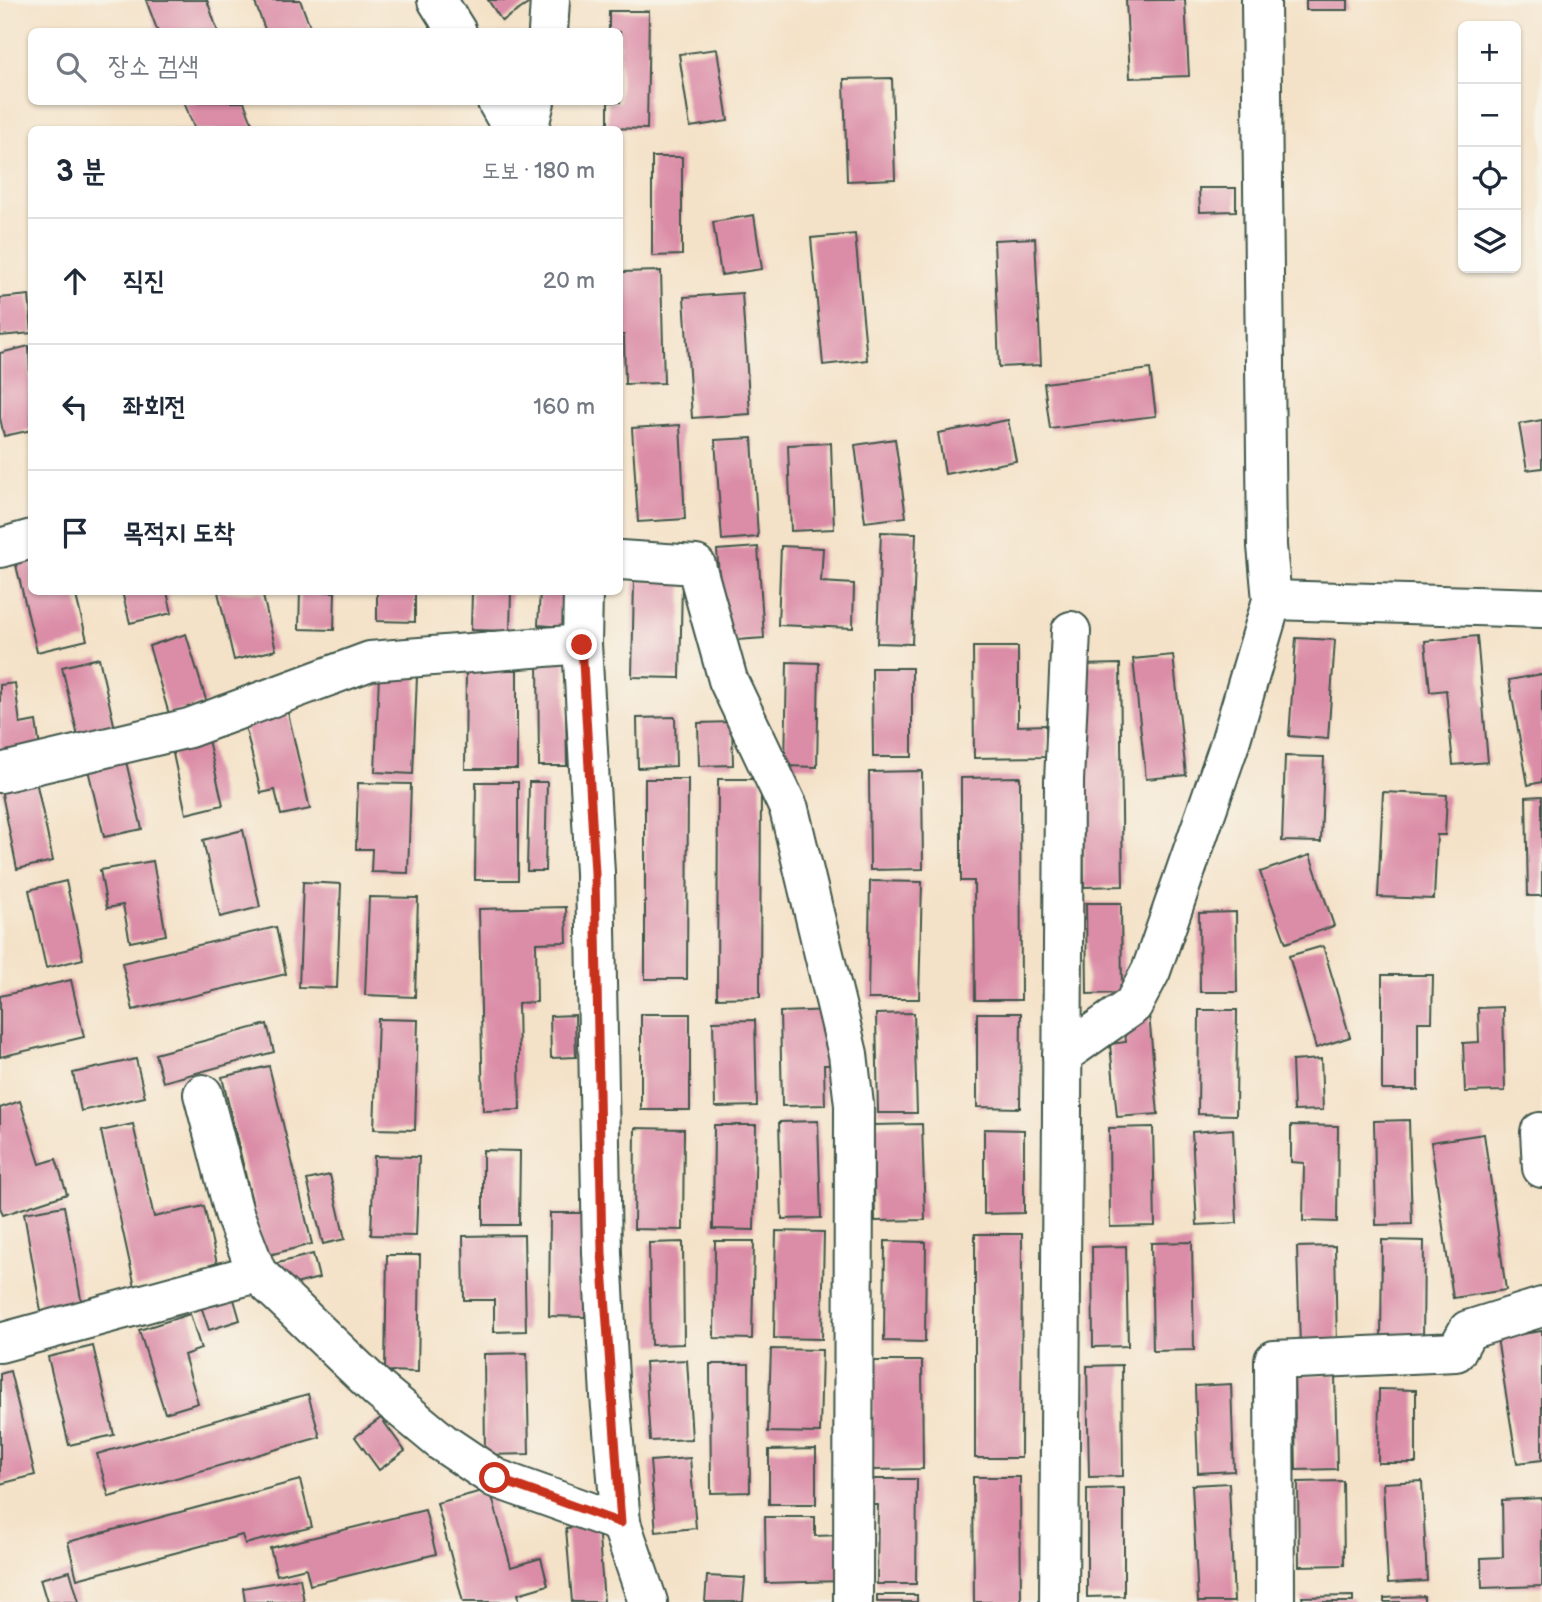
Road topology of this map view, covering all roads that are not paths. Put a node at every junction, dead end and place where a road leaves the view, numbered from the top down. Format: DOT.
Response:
graph roads {
  1 [pos="436,0"];
  2 [pos="550,0"];
  3 [pos="1261,0"];
  4 [pos="454,28"];
  5 [pos="548,28"];
  6 [pos="499,105"];
  7 [pos="534,105"];
  8 [pos="511,126"];
  9 [pos="529,126"];
  10 [pos="28,541"];
  11 [pos="0,548"];
  12 [pos="623,560"];
  13 [pos="583,595"];
  14 [pos="1272,600"];
  15 [pos="1542,608"];
  16 [pos="1071,631"];
  17 [pos="582,645"];
  18 [pos="0,774"];
  19 [pos="1062,1055"];
  20 [pos="203,1094"];
  21 [pos="257,1273"];
  22 [pos="1542,1307"];
  23 [pos="0,1343"];
  24 [pos="621,1523"];
  25 [pos="648,1602"];
  26 [pos="853,1602"];
  27 [pos="1059,1602"];
  28 [pos="1275,1602"];
  1 -- 4 [label="street"];
  2 -- 5 [label="street"];
  3 -- 14 [label="street"];
  6 -- 8 [label="street"];
  7 -- 9 [label="street"];
  10 -- 11 [label="street"];
  12 -- 26 [label="street"];
  13 -- 17 [label="street"];
  14 -- 15 [label="street"];
  14 -- 19 [label="street"];
  16 -- 19 [label="street"];
  17 -- 18 [label="street"];
  17 -- 24 [label="street"];
  19 -- 27 [label="street"];
  20 -- 21 [label="street"];
  21 -- 23 [label="street"];
  21 -- 24 [label="street"];
  22 -- 28 [label="street"];
  24 -- 25 [label="street"];
}
